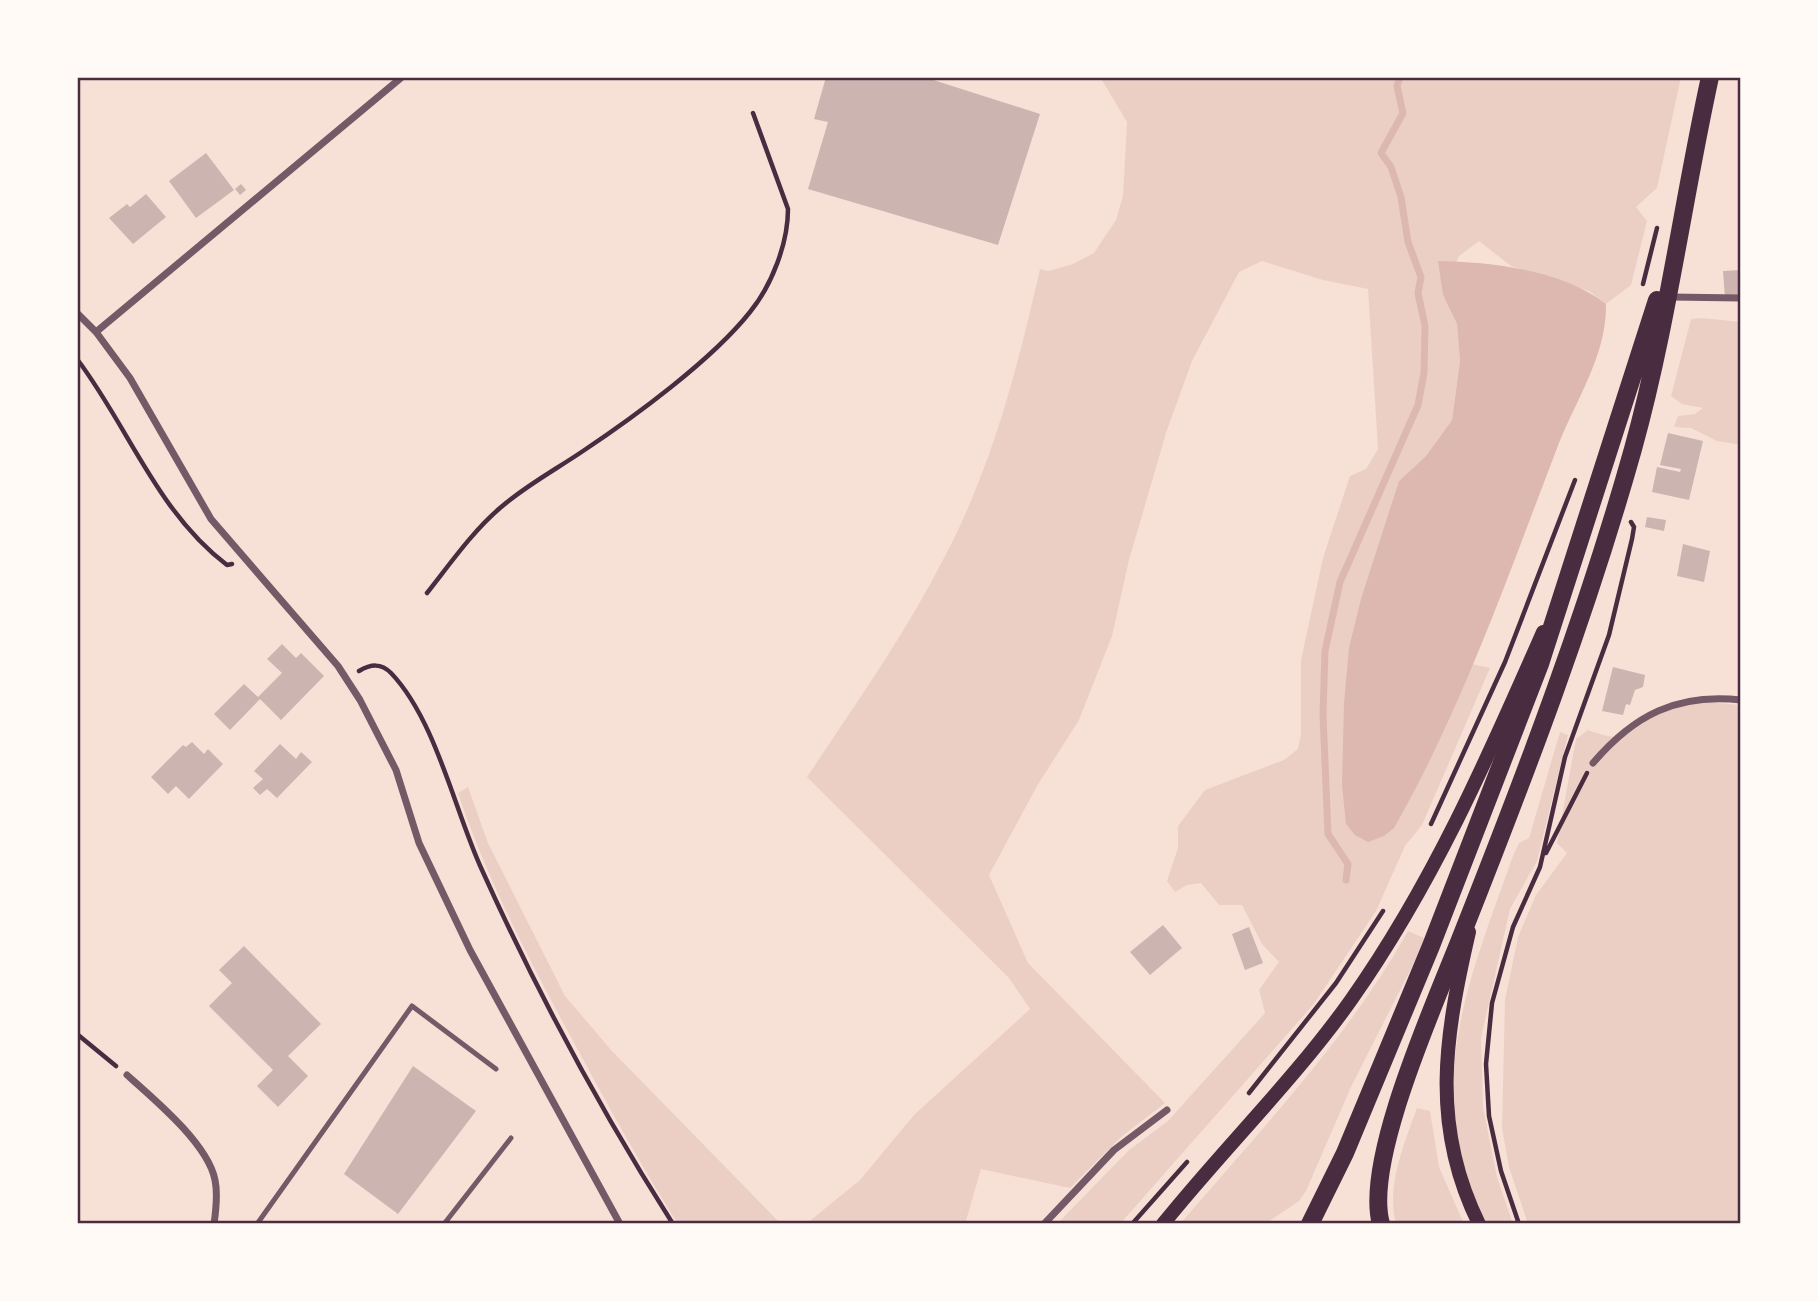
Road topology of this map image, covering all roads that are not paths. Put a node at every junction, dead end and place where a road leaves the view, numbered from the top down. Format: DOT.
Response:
graph roads {
  1 [pos="402,77"];
  2 [pos="1710,77"];
  3 [pos="1663,296"];
  4 [pos="1741,298"];
  5 [pos="77,313"];
  6 [pos="96,332"];
  7 [pos="1577,554"];
  8 [pos="1741,699"];
  9 [pos="1593,764"];
  10 [pos="1479,891"];
  11 [pos="496,1069"];
  12 [pos="127,1075"];
  13 [pos="1167,1110"];
  14 [pos="511,1138"];
  15 [pos="214,1224"];
  16 [pos="257,1224"];
  17 [pos="444,1224"];
  18 [pos="620,1224"];
  19 [pos="1044,1224"];
  20 [pos="1163,1224"];
  21 [pos="1310,1224"];
  22 [pos="1381,1224"];
  23 [pos="1479,1224"];
  1 -- 6 [label="street"];
  2 -- 3 [label="main road"];
  3 -- 4 [label="street"];
  3 -- 7 [label="main road"];
  3 -- 10 [label="main road"];
  5 -- 6 [label="street"];
  6 -- 18 [label="street"];
  7 -- 20 [label="main road"];
  7 -- 21 [label="main road"];
  8 -- 9 [label="street"];
  10 -- 22 [label="main road"];
  10 -- 23 [label="main road"];
  11 -- 16 [label="lane"];
  12 -- 15 [label="street"];
  13 -- 19 [label="street"];
  14 -- 17 [label="lane"];
}
